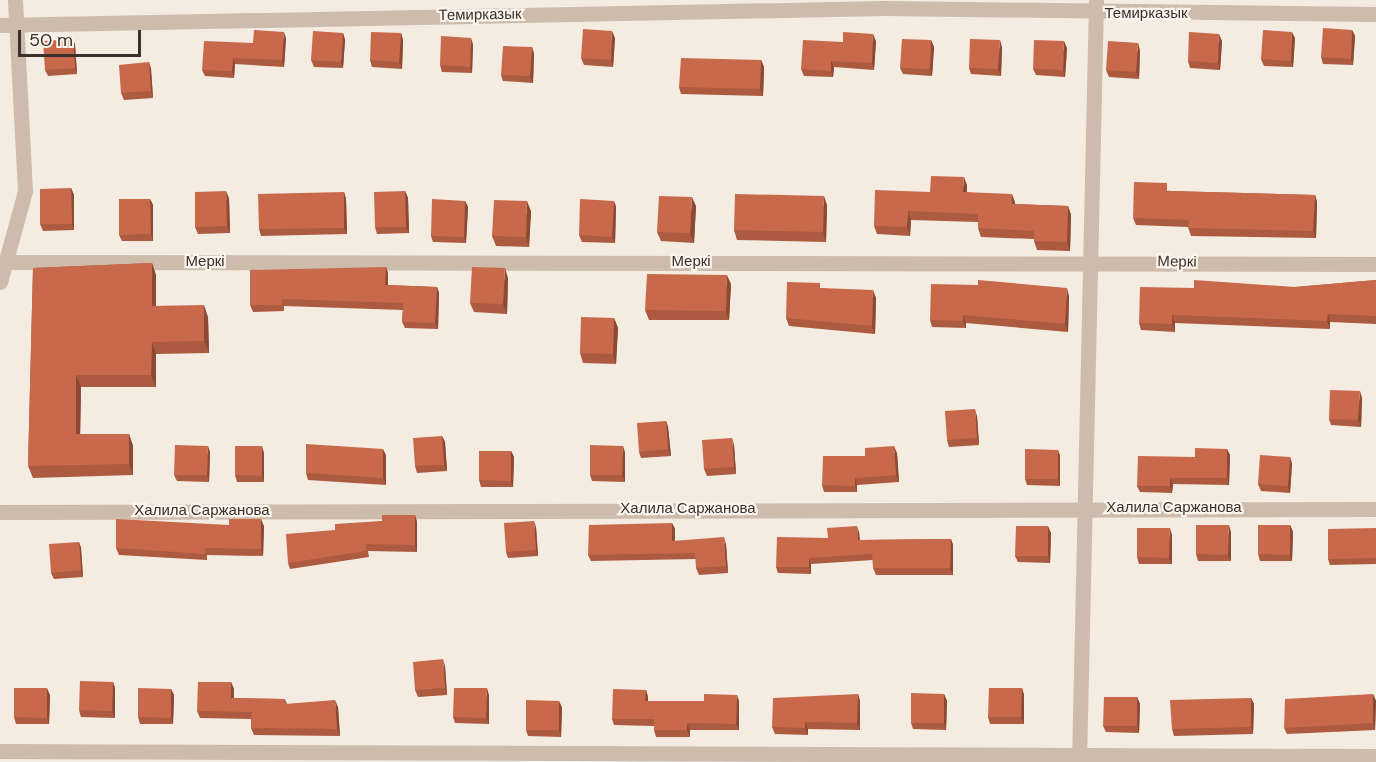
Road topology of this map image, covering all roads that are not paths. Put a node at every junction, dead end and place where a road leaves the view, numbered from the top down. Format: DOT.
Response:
graph roads {
  1 [pos="15,0"];
  2 [pos="548,7"];
  3 [pos="1096,7"];
  4 [pos="1376,14"];
  5 [pos="8,24"];
  6 [pos="1091,261"];
  7 [pos="6,262"];
  8 [pos="1376,264"];
  9 [pos="0,282"];
  10 [pos="1086,508"];
  11 [pos="1376,509"];
  12 [pos="0,512"];
  13 [pos="0,750"];
  14 [pos="1376,756"];
  15 [pos="1079,757"];
  1 -- 5 [label="street"];
  2 -- 3 [label="street, Темирказык"];
  2 -- 5 [label="street, Темирказык"];
  3 -- 4 [label="street, Темирказык"];
  3 -- 6 [label="street"];
  5 -- 7 [label="street"];
  6 -- 7 [label="street, Меркі"];
  6 -- 8 [label="street, Меркі"];
  6 -- 10 [label="street"];
  7 -- 9 [label="street"];
  10 -- 11 [label="street, Халила Саржанова"];
  10 -- 12 [label="street, Халила Саржанова"];
  10 -- 15 [label="street"];
  13 -- 15 [label="street"];
  14 -- 15 [label="street"];
}
